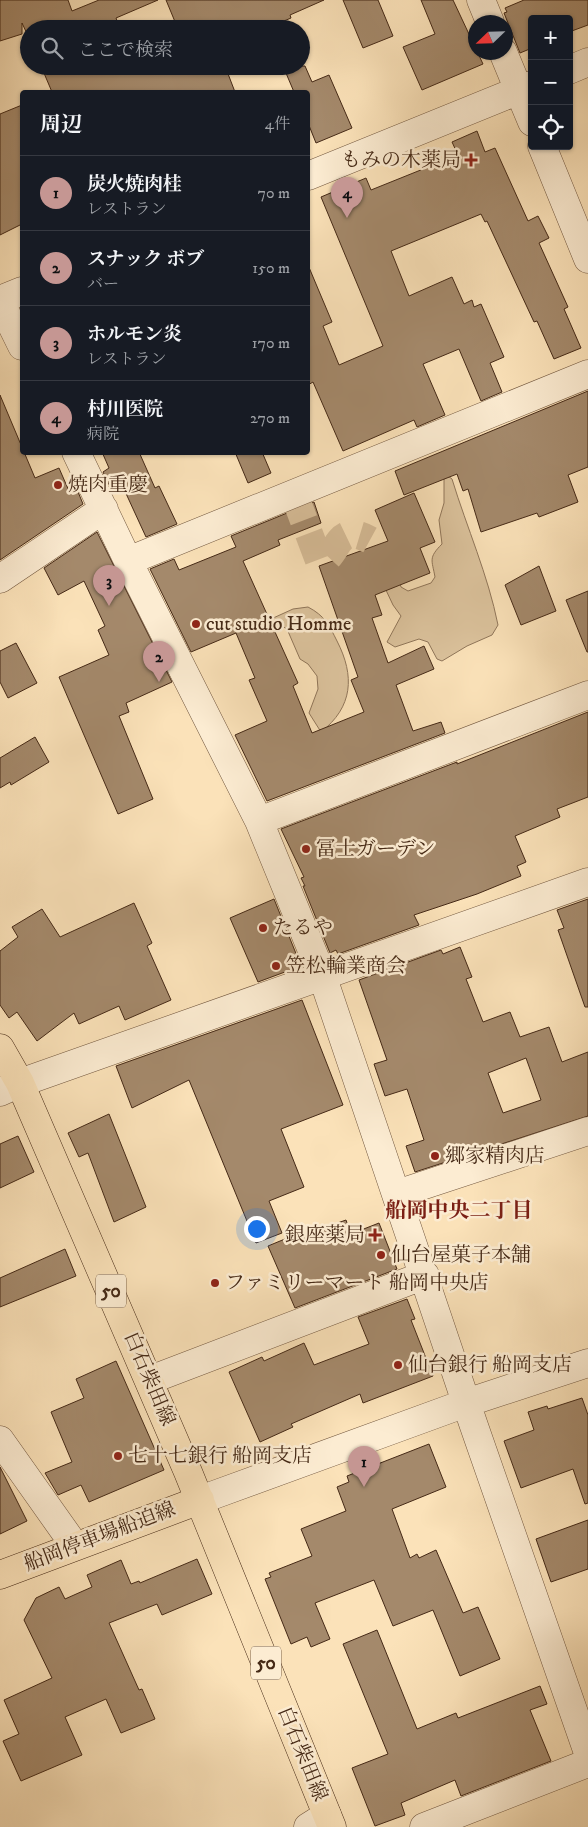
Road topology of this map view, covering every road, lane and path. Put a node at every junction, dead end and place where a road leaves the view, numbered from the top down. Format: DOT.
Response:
graph roads {
  1 [pos="481,0"];
  2 [pos="487,15"];
  3 [pos="508,60"];
  4 [pos="588,62"];
  5 [pos="573,68"];
  6 [pos="525,88"];
  7 [pos="528,105"];
  8 [pos="544,150"];
  9 [pos="310,175"];
  10 [pos="588,260"];
  11 [pos="20,292"];
  12 [pos="0,301"];
  13 [pos="20,342"];
  14 [pos="588,374"];
  15 [pos="77,455"];
  16 [pos="104,509"];
  17 [pos="128,561"];
  18 [pos="0,578"];
  19 [pos="588,695"];
  20 [pos="259,821"];
  21 [pos="588,882"];
  22 [pos="322,975"];
  23 [pos="0,1048"];
  24 [pos="10,1087"];
  25 [pos="588,1131"];
  26 [pos="396,1194"];
  27 [pos="425,1275"];
  28 [pos="588,1363"];
  29 [pos="150,1380"];
  30 [pos="466,1403"];
  31 [pos="0,1440"];
  32 [pos="200,1500"];
  33 [pos="75,1546"];
  34 [pos="0,1574"];
  35 [pos="588,1753"];
  36 [pos="588,1763"];
  37 [pos="322,1823"];
  38 [pos="424,1827"];
  1 -- 2 [label="street"];
  3 -- 6 [label="street"];
  4 -- 5 [label="street"];
  6 -- 7 [label="street"];
  6 -- 9 [label="street"];
  8 -- 10 [label="street"];
  11 -- 12 [label="street"];
  12 -- 13 [label="street"];
  14 -- 17 [label="street"];
  15 -- 16 [label="street"];
  16 -- 17 [label="street"];
  16 -- 18 [label="street"];
  17 -- 20 [label="street"];
  19 -- 20 [label="street"];
  20 -- 22 [label="street"];
  21 -- 22 [label="street"];
  22 -- 24 [label="street"];
  22 -- 26 [label="street"];
  23 -- 24 [label="main road, 白石柴田線 / 50"];
  24 -- 29 [label="main road, 白石柴田線 / 50"];
  25 -- 26 [label="street"];
  26 -- 27 [label="street"];
  27 -- 29 [label="street"];
  27 -- 30 [label="street"];
  28 -- 30 [label="street"];
  29 -- 32 [label="main road, 白石柴田線 / 50"];
  30 -- 32 [label="street"];
  30 -- 35 [label="street"];
  31 -- 33 [label="street"];
  32 -- 33 [label="main road, 船岡停車場船迫線"];
  32 -- 37 [label="main road, 白石柴田線 / 50"];
  33 -- 34 [label="main road, 船岡停車場船迫線"];
  36 -- 38 [label="street"];
}
